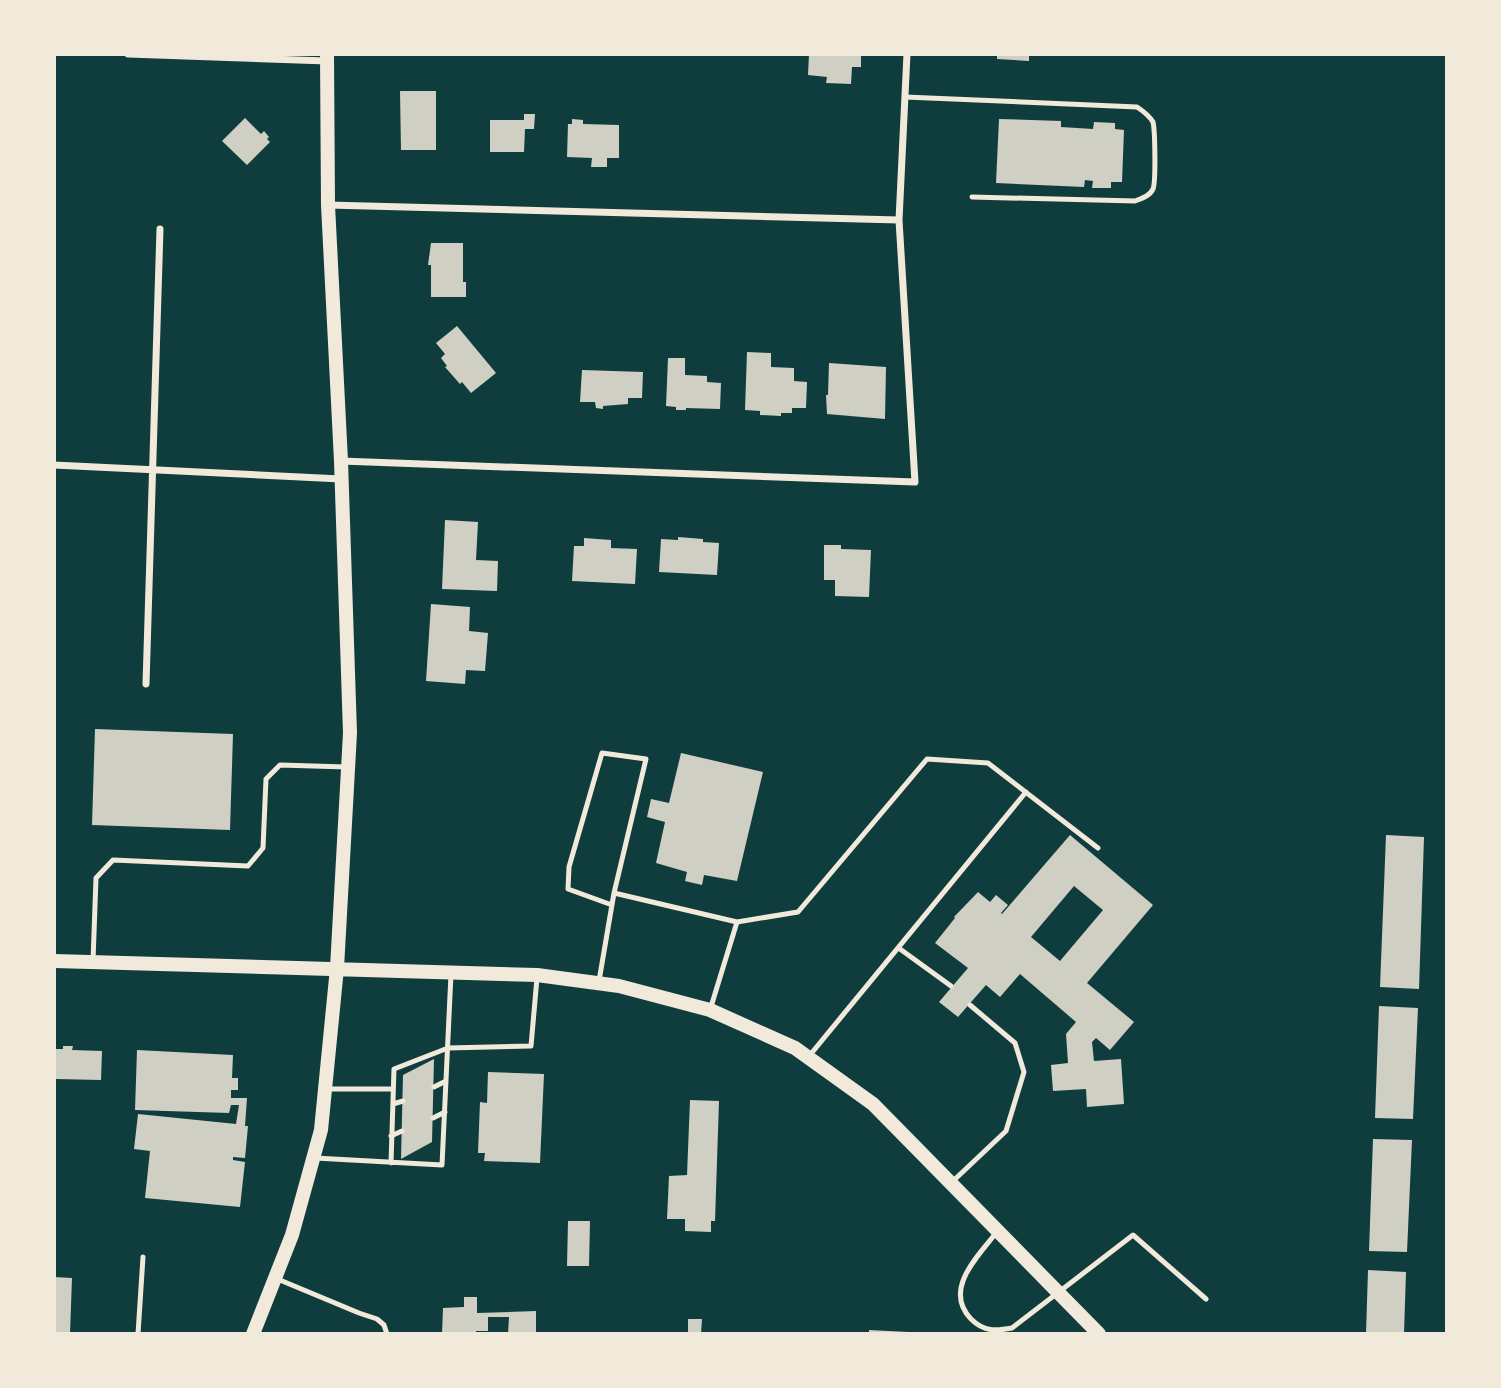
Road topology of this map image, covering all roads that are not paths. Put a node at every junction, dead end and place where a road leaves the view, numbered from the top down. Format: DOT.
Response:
graph roads {
  1 [pos="128,54"];
  2 [pos="908,54"];
  3 [pos="327,58"];
  4 [pos="905,97"];
  5 [pos="972,197"];
  6 [pos="328,205"];
  7 [pos="899,220"];
  8 [pos="160,229"];
  9 [pos="341,461"];
  10 [pos="54,465"];
  11 [pos="153,470"];
  12 [pos="341,479"];
  13 [pos="146,684"];
  14 [pos="349,767"];
  15 [pos="1026,792"];
  16 [pos="1098,848"];
  17 [pos="614,892"];
  18 [pos="612,905"];
  19 [pos="737,922"];
  20 [pos="900,948"];
  21 [pos="54,961"];
  22 [pos="93,962"];
  23 [pos="337,968"];
  24 [pos="451,972"];
  25 [pos="537,975"];
  26 [pos="598,984"];
  27 [pos="951,986"];
  28 [pos="971,1005"];
  29 [pos="710,1010"];
  30 [pos="448,1048"];
  31 [pos="808,1058"];
  32 [pos="446,1081"];
  33 [pos="433,1087"];
  34 [pos="325,1089"];
  35 [pos="393,1089"];
  36 [pos="403,1101"];
  37 [pos="393,1104"];
  38 [pos="445,1112"];
  39 [pos="433,1118"];
  40 [pos="402,1131"];
  41 [pos="391,1136"];
  42 [pos="315,1158"];
  43 [pos="391,1163"];
  44 [pos="951,1182"];
  45 [pos="999,1230"];
  46 [pos="143,1258"];
  47 [pos="275,1278"];
  48 [pos="1059,1292"];
  49 [pos="1206,1299"];
  50 [pos="256,1333"];
  51 [pos="991,1333"];
  52 [pos="138,1334"];
  53 [pos="387,1334"];
  54 [pos="1099,1334"];
  1 -- 3 [label="street"];
  2 -- 4 [label="street"];
  3 -- 6 [label="main road"];
  4 -- 5 [label="lane"];
  4 -- 7 [label="street"];
  6 -- 7 [label="street"];
  6 -- 9 [label="main road"];
  7 -- 9 [label="street"];
  8 -- 11 [label="street"];
  9 -- 12 [label="main road"];
  10 -- 11 [label="street"];
  11 -- 12 [label="street"];
  11 -- 13 [label="street"];
  12 -- 14 [label="main road"];
  14 -- 22 [label="lane"];
  14 -- 23 [label="main road"];
  15 -- 16 [label="lane"];
  15 -- 19 [label="lane"];
  15 -- 20 [label="lane"];
  17 -- 18 [label="lane"];
  17 -- 18 [label="lane"];
  17 -- 19 [label="lane"];
  18 -- 26 [label="lane"];
  19 -- 29 [label="lane"];
  20 -- 27 [label="lane"];
  20 -- 31 [label="lane"];
  21 -- 22 [label="main road"];
  22 -- 23 [label="main road"];
  23 -- 24 [label="main road"];
  23 -- 34 [label="main road"];
  24 -- 25 [label="main road"];
  24 -- 30 [label="lane"];
  25 -- 26 [label="main road"];
  25 -- 30 [label="lane"];
  26 -- 29 [label="main road"];
  28 -- 44 [label="lane"];
  29 -- 31 [label="main road"];
  30 -- 32 [label="lane"];
  30 -- 35 [label="lane"];
  31 -- 44 [label="main road"];
  32 -- 33 [label="lane"];
  32 -- 38 [label="lane"];
  34 -- 35 [label="lane"];
  34 -- 42 [label="main road"];
  35 -- 37 [label="lane"];
  36 -- 37 [label="lane"];
  37 -- 41 [label="lane"];
  38 -- 39 [label="lane"];
  38 -- 43 [label="lane"];
  40 -- 41 [label="lane"];
  41 -- 43 [label="lane"];
  42 -- 43 [label="lane"];
  42 -- 47 [label="main road"];
  44 -- 45 [label="main road"];
  45 -- 48 [label="main road"];
  45 -- 51 [label="lane"];
  46 -- 52 [label="lane"];
  47 -- 50 [label="main road"];
  47 -- 53 [label="lane"];
  48 -- 49 [label="lane"];
  48 -- 51 [label="lane"];
  48 -- 54 [label="main road"];
}
